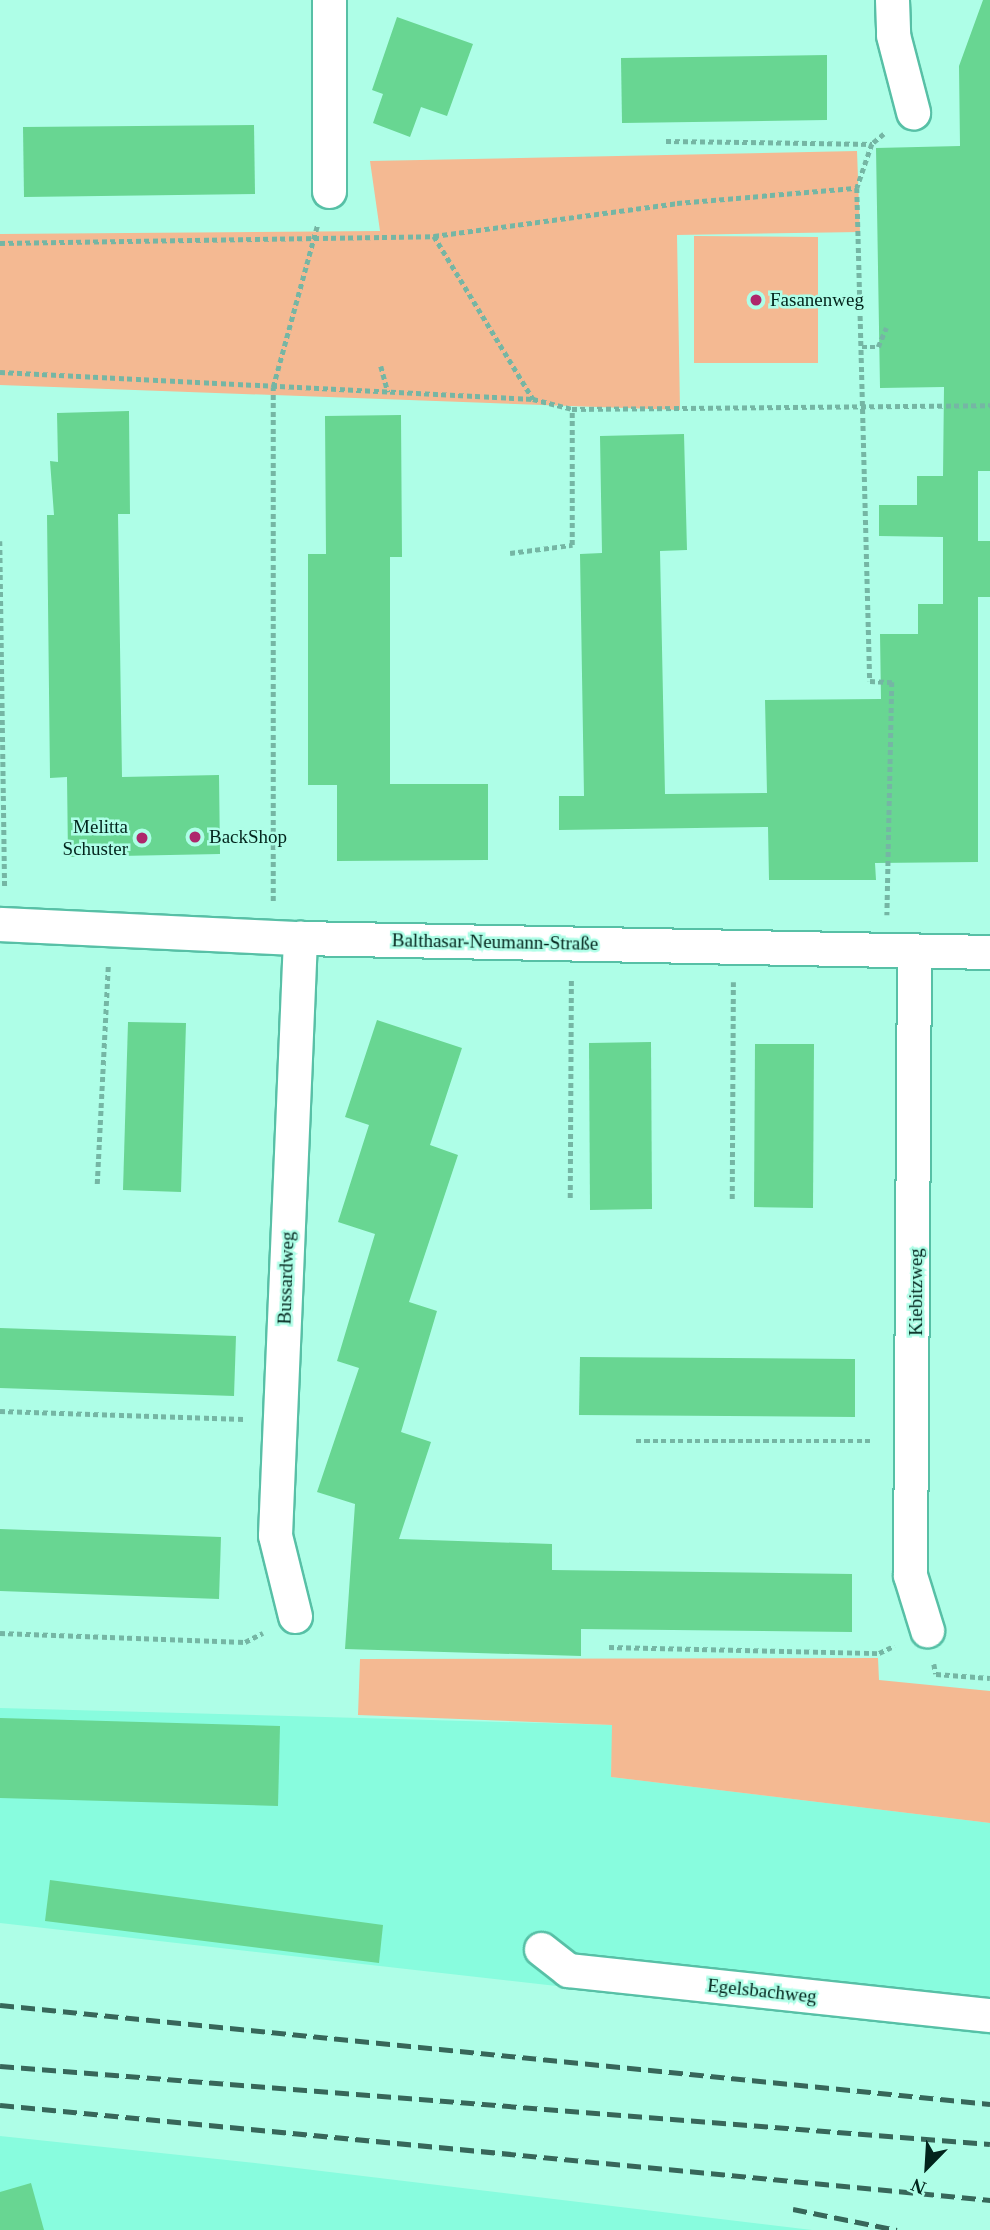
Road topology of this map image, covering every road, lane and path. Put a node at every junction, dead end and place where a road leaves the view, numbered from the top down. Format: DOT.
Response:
graph roads {
  1 [pos="329,0"];
  2 [pos="892,0"];
  3 [pos="913,113"];
  4 [pos="666,141"];
  5 [pos="872,144"];
  6 [pos="857,188"];
  7 [pos="329,191"];
  8 [pos="434,236"];
  9 [pos="312,239"];
  10 [pos="0,243"];
  11 [pos="886,328"];
  12 [pos="861,348"];
  13 [pos="381,366"];
  14 [pos="0,372"];
  15 [pos="272,387"];
  16 [pos="388,392"];
  17 [pos="533,399"];
  18 [pos="990,405"];
  19 [pos="863,408"];
  20 [pos="572,409"];
  21 [pos="0,541"];
  22 [pos="510,553"];
  23 [pos="3,925"];
  24 [pos="110,930"];
  25 [pos="287,937"];
  26 [pos="571,944"];
  27 [pos="733,946"];
  28 [pos="900,950"];
  29 [pos="990,952"];
  30 [pos="97,1184"];
  31 [pos="570,1198"];
  32 [pos="732,1199"];
  33 [pos="0,1411"];
  34 [pos="280,1421"];
  35 [pos="636,1441"];
  36 [pos="914,1441"];
  37 [pos="295,1616"];
  38 [pos="927,1630"];
  39 [pos="0,1633"];
  40 [pos="609,1647"];
  41 [pos="990,1678"];
  42 [pos="541,1949"];
  43 [pos="990,2015"];
  1 -- 7 [label="street"];
  2 -- 3 [label="street"];
  3 -- 5 [label="path"];
  4 -- 5 [label="path"];
  5 -- 6 [label="path"];
  6 -- 8 [label="path"];
  6 -- 12 [label="path"];
  7 -- 9 [label="path"];
  8 -- 9 [label="path"];
  8 -- 17 [label="path"];
  9 -- 10 [label="path"];
  9 -- 15 [label="path"];
  11 -- 12 [label="path"];
  12 -- 19 [label="path"];
  13 -- 16 [label="path"];
  14 -- 15 [label="path"];
  15 -- 16 [label="path"];
  15 -- 25 [label="path"];
  16 -- 17 [label="path"];
  17 -- 20 [label="path"];
  18 -- 19 [label="path"];
  19 -- 20 [label="path"];
  19 -- 28 [label="path"];
  20 -- 22 [label="path"];
  21 -- 23 [label="path"];
  23 -- 24 [label="street, Balthasar-Neumann-Straße"];
  24 -- 25 [label="street, Balthasar-Neumann-Straße"];
  24 -- 30 [label="path"];
  25 -- 26 [label="street, Balthasar-Neumann-Straße"];
  25 -- 34 [label="street, Bussardweg"];
  26 -- 27 [label="street, Balthasar-Neumann-Straße"];
  26 -- 31 [label="path"];
  27 -- 28 [label="street, Balthasar-Neumann-Straße"];
  27 -- 32 [label="path"];
  28 -- 29 [label="street, Balthasar-Neumann-Straße"];
  28 -- 36 [label="street, Kiebitzweg"];
  33 -- 34 [label="path"];
  34 -- 37 [label="street, Bussardweg"];
  35 -- 36 [label="path"];
  36 -- 38 [label="street, Kiebitzweg"];
  37 -- 39 [label="path"];
  38 -- 40 [label="path"];
  38 -- 41 [label="path"];
  42 -- 43 [label="street, Egelsbachweg"];
}
